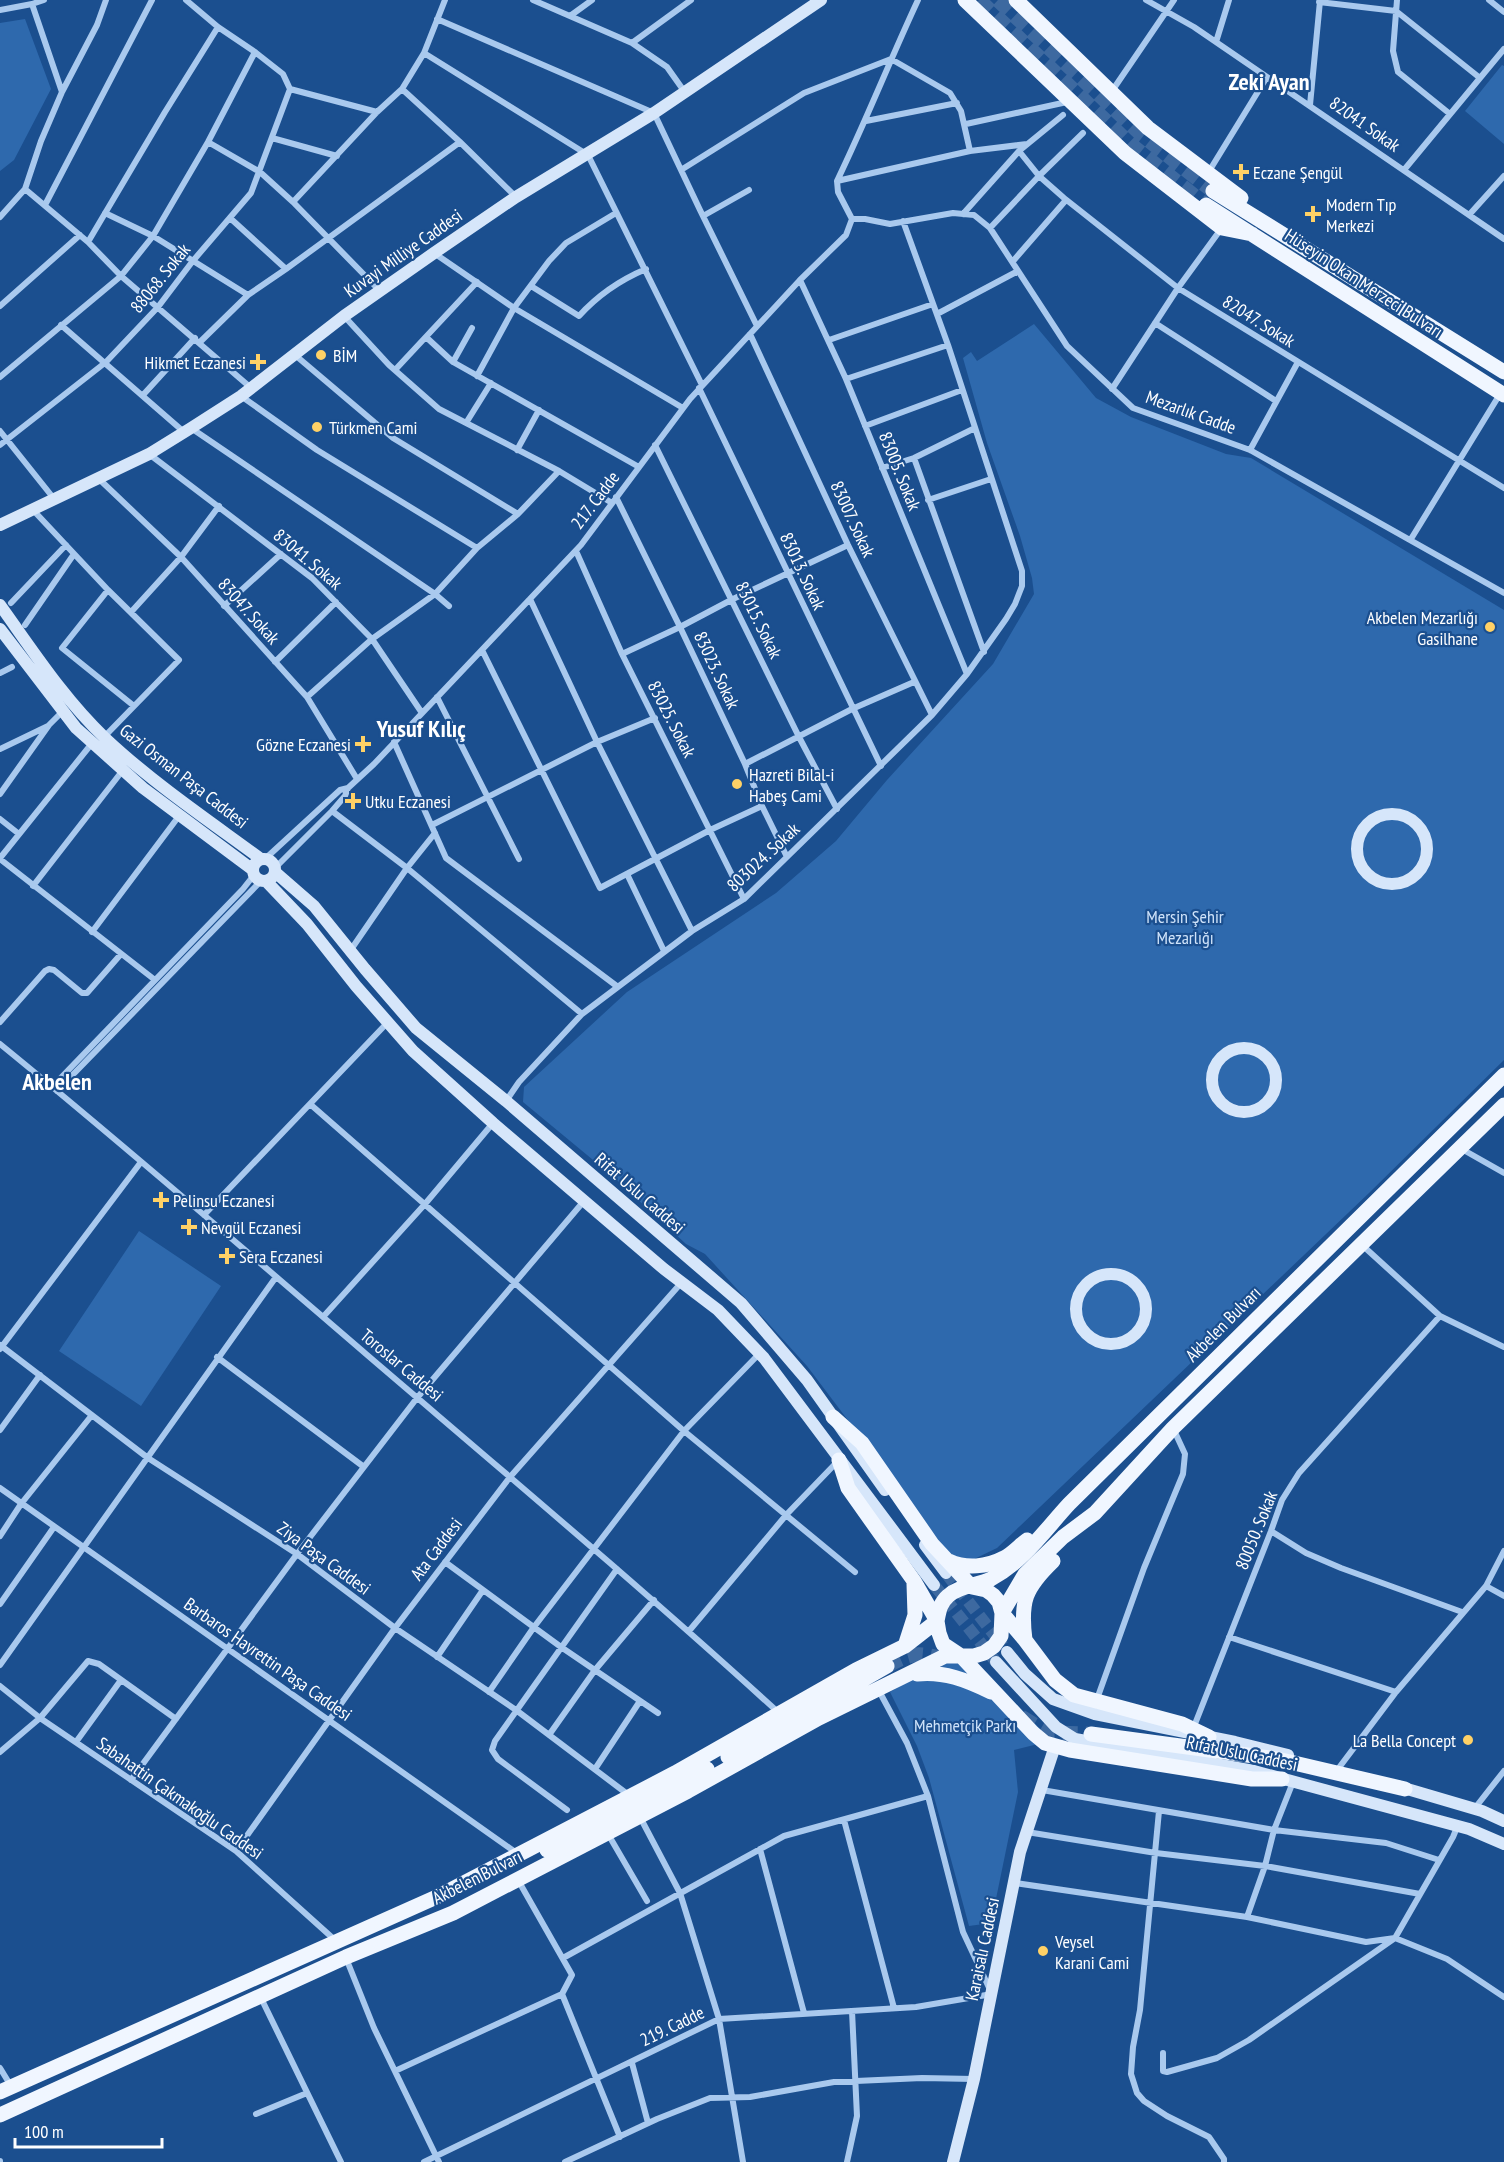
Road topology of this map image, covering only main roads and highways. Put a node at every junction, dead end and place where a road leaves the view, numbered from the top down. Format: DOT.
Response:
graph roads {
  1 [pos="821,0"];
  2 [pos="965,0"];
  3 [pos="1016,0"];
  4 [pos="1261,220"];
  5 [pos="1251,234"];
  6 [pos="1504,372"];
  7 [pos="1502,394"];
  8 [pos="0,525"];
  9 [pos="5,604"];
  10 [pos="0,629"];
  11 [pos="98,739"];
  12 [pos="263,858"];
  13 [pos="1420,868"];
  14 [pos="275,870"];
  15 [pos="258,877"];
  16 [pos="1504,1075"];
  17 [pos="1504,1105"];
  18 [pos="1248,1113"];
  19 [pos="1113,1344"];
  20 [pos="833,1417"];
  21 [pos="839,1460"];
  22 [pos="1069,1504"];
  23 [pos="1095,1513"];
  24 [pos="946,1566"];
  25 [pos="914,1581"];
  26 [pos="934,1585"];
  27 [pos="967,1587"];
  28 [pos="1002,1613"];
  29 [pos="937,1621"];
  30 [pos="1025,1640"];
  31 [pos="905,1646"];
  32 [pos="1007,1652"];
  33 [pos="961,1656"];
  34 [pos="996,1662"];
  35 [pos="887,1666"];
  36 [pos="908,1675"];
  37 [pos="999,1696"];
  38 [pos="1091,1734"];
  39 [pos="1209,1737"];
  40 [pos="1056,1746"];
  41 [pos="1288,1781"];
  42 [pos="1405,1789"];
  43 [pos="1504,1821"];
  44 [pos="1504,1844"];
  45 [pos="441,1895"];
  46 [pos="6,2090"];
  47 [pos="0,2115"];
  48 [pos="953,2162"];
  1 -- 8 [label="main road, Kuvayi Milliye Caddesi"];
  2 -- 5 [label="main road"];
  3 -- 4 [label="main road"];
  4 -- 5 [label="main road, Hüseyin Okan Merzeci Bulvarı"];
  4 -- 6 [label="main road, Hüseyin Okan Merzeci Bulvarı"];
  5 -- 7 [label="main road, Hüseyin Okan Merzeci Bulvarı"];
  9 -- 11 [label="main road, Gazi Osman Paşa Caddesi"];
  10 -- 11 [label="main road, Gazi Osman Paşa Caddesi"];
  11 -- 12 [label="main road, Gazi Osman Paşa Caddesi"];
  11 -- 15 [label="main road, Gazi Osman Paşa Caddesi"];
  12 -- 14 [label="main road, Rifat Uslu Caddesi"];
  12 -- 15 [label="main road"];
  13 -- 13 [label="main road"];
  14 -- 15 [label="main road"];
  14 -- 20 [label="main road, Rifat Uslu Caddesi"];
  15 -- 21 [label="main road"];
  16 -- 22 [label="main road, Akbelen Bulvarı"];
  17 -- 23 [label="main road"];
  18 -- 18 [label="main road"];
  19 -- 19 [label="main road"];
  20 -- 24 [label="main road"];
  21 -- 25 [label="main road"];
  21 -- 26 [label="main road"];
  22 -- 24 [label="main road"];
  22 -- 27 [label="main road, Akbelen Bulvarı"];
  23 -- 28 [label="main road"];
  23 -- 30 [label="main road"];
  24 -- 27 [label="main road"];
  25 -- 29 [label="main road"];
  25 -- 31 [label="main road"];
  27 -- 28 [label="main road"];
  27 -- 29 [label="main road"];
  28 -- 30 [label="main road"];
  28 -- 33 [label="main road"];
  29 -- 31 [label="main road, Akbelen Bulvarı"];
  29 -- 33 [label="main road"];
  30 -- 39 [label="main road"];
  31 -- 45 [label="main road, Akbelen Bulvarı"];
  32 -- 39 [label="main road, Rıfat Uslu Caddesi"];
  33 -- 36 [label="main road, Akbelen Bulvarı"];
  33 -- 37 [label="main road"];
  34 -- 41 [label="main road, Rıfat Uslu Caddesi"];
  35 -- 45 [label="main road"];
  36 -- 37 [label="main road"];
  36 -- 47 [label="main road, Akbelen Bulvarı"];
  37 -- 40 [label="main road"];
  38 -- 42 [label="main road"];
  39 -- 42 [label="main road, Rıfat Uslu Caddesi"];
  40 -- 41 [label="main road"];
  40 -- 48 [label="main road, Karaisalı Caddesi"];
  41 -- 44 [label="main road, Rıfat Uslu Caddesi"];
  42 -- 43 [label="main road, Rıfat Uslu Caddesi"];
  45 -- 46 [label="main road, Akbelen Bulvarı"];
}
